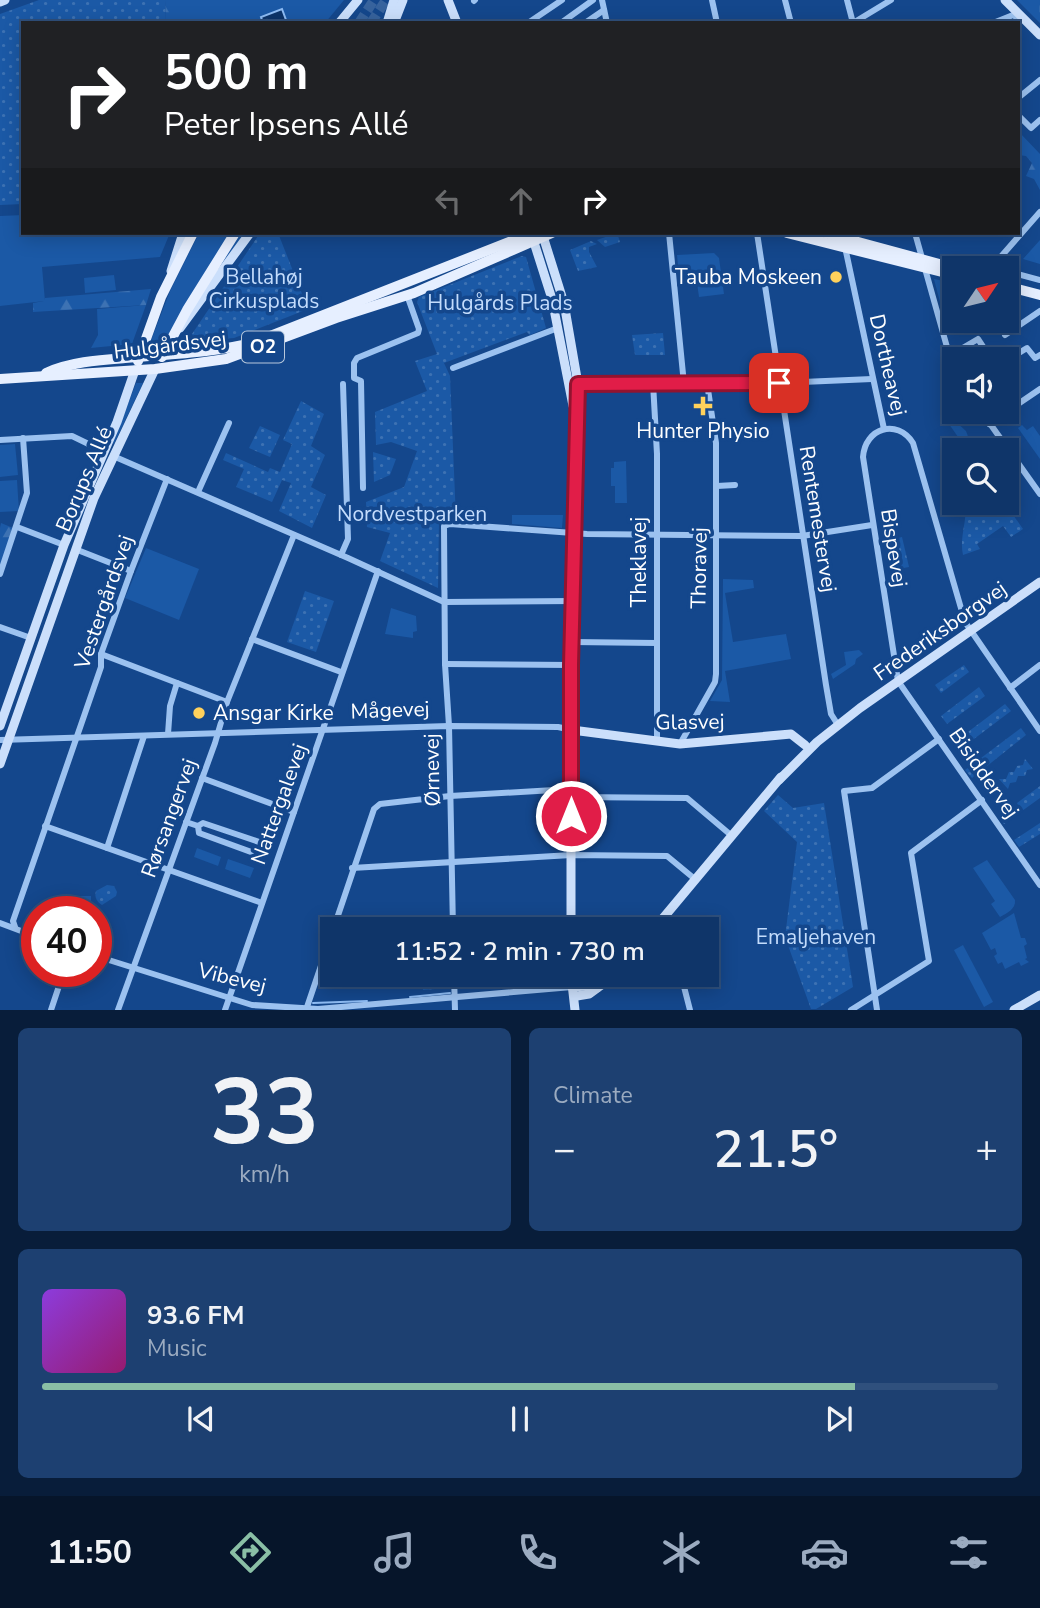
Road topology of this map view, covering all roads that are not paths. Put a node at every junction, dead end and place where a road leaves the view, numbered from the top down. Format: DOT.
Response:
graph roads {
  1 [pos="358,0"];
  2 [pos="394,0"];
  3 [pos="403,0"];
  4 [pos="442,0"];
  5 [pos="450,0"];
  6 [pos="562,0"];
  7 [pos="593,0"];
  8 [pos="602,0"];
  9 [pos="712,0"];
  10 [pos="785,0"];
  11 [pos="847,0"];
  12 [pos="891,0"];
  13 [pos="1005,0"];
  14 [pos="604,10"];
  15 [pos="1016,18"];
  16 [pos="341,21"];
  17 [pos="388,21"];
  18 [pos="395,21"];
  19 [pos="456,21"];
  20 [pos="531,21"];
  21 [pos="564,21"];
  22 [pos="587,21"];
  23 [pos="607,21"];
  24 [pos="717,21"];
  25 [pos="790,21"];
  26 [pos="852,21"];
  27 [pos="856,21"];
  28 [pos="1040,35"];
  29 [pos="1040,80"];
  30 [pos="1020,96"];
  31 [pos="1020,117"];
  32 [pos="1040,120"];
  33 [pos="1040,212"];
  34 [pos="182,235"];
  35 [pos="191,235"];
  36 [pos="234,235"];
  37 [pos="249,235"];
  38 [pos="538,235"];
  39 [pos="669,235"];
  40 [pos="757,235"];
  41 [pos="806,235"];
  42 [pos="916,235"];
  43 [pos="1020,235"];
  44 [pos="1020,235"];
  45 [pos="843,239"];
  46 [pos="1002,256"];
  47 [pos="923,263"];
  48 [pos="942,266"];
  49 [pos="942,270"];
  50 [pos="1019,274"];
  51 [pos="1040,280"];
  52 [pos="166,288"];
  53 [pos="1019,289"];
  54 [pos="407,295"];
  55 [pos="1040,295"];
  56 [pos="1040,311"];
  57 [pos="558,328"];
  58 [pos="177,332"];
  59 [pos="1005,335"];
  60 [pos="946,347"];
  61 [pos="964,347"];
  62 [pos="983,347"];
  63 [pos="1019,353"];
  64 [pos="1040,355"];
  65 [pos="159,362"];
  66 [pos="137,363"];
  67 [pos="453,368"];
  68 [pos="42,375"];
  69 [pos="0,379"];
  70 [pos="872,379"];
  71 [pos="343,383"];
  72 [pos="653,383"];
  73 [pos="684,383"];
  74 [pos="707,383"];
  75 [pos="779,383"];
  76 [pos="574,384"];
  77 [pos="1040,389"];
  78 [pos="1019,403"];
  79 [pos="229,424"];
  80 [pos="989,424"];
  81 [pos="884,429"];
  82 [pos="23,438"];
  83 [pos="0,440"];
  84 [pos="109,454"];
  85 [pos="167,479"];
  86 [pos="735,485"];
  87 [pos="717,486"];
  88 [pos="363,488"];
  89 [pos="1039,489"];
  90 [pos="198,492"];
  91 [pos="872,526"];
  92 [pos="17,527"];
  93 [pos="575,533"];
  94 [pos="657,534"];
  95 [pos="717,535"];
  96 [pos="294,536"];
  97 [pos="803,536"];
  98 [pos="64,545"];
  99 [pos="75,549"];
  100 [pos="341,555"];
  101 [pos="131,570"];
  102 [pos="378,571"];
  103 [pos="0,574"];
  104 [pos="1040,582"];
  105 [pos="573,601"];
  106 [pos="444,602"];
  107 [pos="0,627"];
  108 [pos="970,631"];
  109 [pos="31,638"];
  110 [pos="252,639"];
  111 [pos="572,642"];
  112 [pos="657,643"];
  113 [pos="101,654"];
  114 [pos="445,664"];
  115 [pos="571,665"];
  116 [pos="1040,665"];
  117 [pos="341,672"];
  118 [pos="898,681"];
  119 [pos="177,683"];
  120 [pos="1010,688"];
  121 [pos="227,702"];
  122 [pos="836,724"];
  123 [pos="0,726"];
  124 [pos="449,726"];
  125 [pos="324,730"];
  126 [pos="572,730"];
  127 [pos="1040,731"];
  128 [pos="217,733"];
  129 [pos="168,734"];
  130 [pos="144,736"];
  131 [pos="77,737"];
  132 [pos="939,739"];
  133 [pos="4,740"];
  134 [pos="657,741"];
  135 [pos="680,744"];
  136 [pos="806,745"];
  137 [pos="0,764"];
  138 [pos="202,778"];
  139 [pos="779,780"];
  140 [pos="571,793"];
  141 [pos="450,796"];
  142 [pos="982,800"];
  143 [pos="294,812"];
  144 [pos="186,822"];
  145 [pos="45,826"];
  146 [pos="198,827"];
  147 [pos="732,836"];
  148 [pos="107,848"];
  149 [pos="571,855"];
  150 [pos="452,861"];
  151 [pos="352,868"];
  152 [pos="169,870"];
  153 [pos="696,880"];
  154 [pos="1040,885"];
  155 [pos="262,903"];
  156 [pos="337,917"];
  157 [pos="453,917"];
  158 [pos="571,917"];
  159 [pos="664,917"];
  160 [pos="0,923"];
  161 [pos="15,927"];
  162 [pos="21,930"];
  163 [pos="112,961"];
  164 [pos="133,968"];
  165 [pos="320,970"];
  166 [pos="59,987"];
  167 [pos="455,987"];
  168 [pos="561,987"];
  169 [pos="573,987"];
  170 [pos="573,987"];
  171 [pos="684,987"];
  172 [pos="875,995"];
  173 [pos="1040,995"];
  174 [pos="455,996"];
  175 [pos="229,999"];
  176 [pos="307,1009"];
  177 [pos="51,1010"];
  178 [pos="118,1010"];
  179 [pos="225,1010"];
  180 [pos="455,1010"];
  181 [pos="575,1010"];
  182 [pos="581,1010"];
  183 [pos="690,1010"];
  184 [pos="851,1010"];
  185 [pos="877,1010"];
  186 [pos="1014,1010"];
  1 -- 16 [label="street"];
  2 -- 17 [label="street"];
  3 -- 18 [label="street"];
  4 -- 19 [label="street"];
  5 -- 19 [label="street"];
  6 -- 20 [label="street"];
  7 -- 21 [label="street"];
  8 -- 14 [label="street"];
  9 -- 24 [label="street"];
  10 -- 25 [label="street"];
  11 -- 26 [label="street"];
  12 -- 27 [label="street"];
  13 -- 15 [label="street"];
  14 -- 22 [label="street"];
  14 -- 23 [label="street"];
  15 -- 28 [label="street"];
  29 -- 30 [label="street"];
  31 -- 32 [label="street"];
  33 -- 43 [label="street"];
  34 -- 52 [label="street, Borups Allé"];
  35 -- 52 [label="main road"];
  36 -- 58 [label="main road"];
  37 -- 58 [label="street, Borups Allé"];
  38 -- 54 [label="main road, Hulgårdsvej / O2"];
  38 -- 57 [label="street"];
  38 -- 65 [label="main road, Hulgårdsvej / O2"];
  38 -- 76 [label="street"];
  39 -- 73 [label="street"];
  40 -- 75 [label="street, Rentemestervej"];
  41 -- 45 [label="main road"];
  42 -- 47 [label="street"];
  44 -- 46 [label="street"];
  45 -- 47 [label="main road"];
  45 -- 70 [label="street, Dortheavej"];
  47 -- 48 [label="main road"];
  47 -- 49 [label="main road"];
  47 -- 60 [label="street"];
  50 -- 51 [label="street"];
  52 -- 66 [label="main road, Borups Allé"];
  53 -- 55 [label="main road"];
  54 -- 65 [label="main road, Hulgårdsvej / O2"];
  54 -- 88 [label="street"];
  56 -- 59 [label="street"];
  57 -- 67 [label="street"];
  57 -- 76 [label="street"];
  58 -- 65 [label="main road, Borups Allé"];
  61 -- 62 [label="street"];
  63 -- 64 [label="street"];
  65 -- 66 [label="main road, Hulgårdsvej / O2"];
  65 -- 66 [label="main road, Hulgårdsvej / O2"];
  65 -- 84 [label="street, Borups Allé"];
  66 -- 68 [label="main road, Hulgårdsvej / O2"];
  66 -- 68 [label="main road, Hulgårdsvej / O2"];
  66 -- 84 [label="street, Borups Allé"];
  68 -- 69 [label="main road, Hulgårdsvej / O2"];
  70 -- 75 [label="street"];
  70 -- 81 [label="street, Dortheavej"];
  71 -- 100 [label="street"];
  72 -- 73 [label="street"];
  72 -- 76 [label="street"];
  72 -- 94 [label="street, Theklavej"];
  73 -- 74 [label="street"];
  74 -- 75 [label="street"];
  74 -- 87 [label="street, Thoravej"];
  75 -- 97 [label="street, Rentemestervej"];
  76 -- 93 [label="street"];
  77 -- 78 [label="street"];
  79 -- 90 [label="street"];
  80 -- 89 [label="street"];
  81 -- 91 [label="street, Bispevej"];
  81 -- 108 [label="street, Dortheavej"];
  82 -- 83 [label="street, Borups Allé"];
  82 -- 84 [label="street, Borups Allé"];
  82 -- 92 [label="street"];
  84 -- 85 [label="street"];
  84 -- 98 [label="street, Borups Allé"];
  84 -- 99 [label="street, Borups Allé"];
  85 -- 90 [label="street"];
  85 -- 101 [label="street, Vestergårdsvej"];
  86 -- 87 [label="street"];
  87 -- 95 [label="street, Thoravej"];
  90 -- 96 [label="street"];
  91 -- 97 [label="street"];
  91 -- 118 [label="street, Bispevej"];
  92 -- 98 [label="street, Borups Allé"];
  92 -- 103 [label="street"];
  93 -- 94 [label="street"];
  93 -- 105 [label="street"];
  93 -- 106 [label="street, Ørnevej"];
  94 -- 95 [label="street"];
  94 -- 112 [label="street, Theklavej"];
  95 -- 97 [label="street"];
  95 -- 135 [label="street, Thoravej"];
  96 -- 100 [label="street"];
  96 -- 110 [label="street, Rørsangervej"];
  97 -- 122 [label="street, Rentemestervej"];
  98 -- 109 [label="street, Borups Allé"];
  99 -- 101 [label="street"];
  99 -- 133 [label="street, Borups Allé"];
  100 -- 102 [label="street"];
  101 -- 113 [label="street, Vestergårdsvej"];
  102 -- 106 [label="street"];
  102 -- 117 [label="street, Nattergalevej"];
  104 -- 108 [label="street, Frederiksborgvej"];
  105 -- 106 [label="street"];
  105 -- 111 [label="street"];
  106 -- 114 [label="street, Ørnevej"];
  107 -- 109 [label="street"];
  108 -- 118 [label="street, Frederiksborgvej"];
  108 -- 120 [label="street, Dortheavej"];
  109 -- 123 [label="street, Borups Allé"];
  110 -- 117 [label="street"];
  110 -- 121 [label="street, Rørsangervej"];
  111 -- 112 [label="street"];
  111 -- 115 [label="street"];
  112 -- 134 [label="street, Theklavej"];
  113 -- 119 [label="street"];
  113 -- 131 [label="street, Vestergårdsvej"];
  114 -- 115 [label="street"];
  114 -- 124 [label="street, Ørnevej"];
  115 -- 126 [label="street"];
  116 -- 120 [label="street"];
  117 -- 125 [label="street, Nattergalevej"];
  118 -- 122 [label="street, Frederiksborgvej"];
  118 -- 132 [label="street, Bisiddervej"];
  119 -- 121 [label="street"];
  119 -- 129 [label="street"];
  120 -- 127 [label="street, Dortheavej"];
  121 -- 128 [label="street, Rørsangervej"];
  122 -- 136 [label="street, Frederiksborgvej"];
  122 -- 139 [label="street, Frederiksborgvej"];
  124 -- 125 [label="street, Mågevej"];
  124 -- 126 [label="street, Mågevej"];
  124 -- 141 [label="street, Ørnevej"];
  125 -- 128 [label="street, Mågevej"];
  125 -- 143 [label="street, Nattergalevej"];
  126 -- 134 [label="street, Glasvej"];
  126 -- 140 [label="street"];
  128 -- 129 [label="street, Mågevej"];
  128 -- 138 [label="street, Rørsangervej"];
  129 -- 130 [label="street, Mågevej"];
  130 -- 131 [label="street, Mågevej"];
  130 -- 148 [label="street"];
  131 -- 133 [label="street, Mågevej"];
  131 -- 145 [label="street, Vestergårdsvej"];
  132 -- 142 [label="street, Bisiddervej"];
  132 -- 172 [label="street"];
  133 -- 137 [label="street, Borups Allé"];
  134 -- 135 [label="street, Glasvej"];
  135 -- 136 [label="street, Glasvej"];
  136 -- 139 [label="street, Frederiksborgvej"];
  138 -- 143 [label="street"];
  138 -- 144 [label="street, Rørsangervej"];
  139 -- 147 [label="street, Frederiksborgvej"];
  140 -- 141 [label="street"];
  140 -- 147 [label="street"];
  140 -- 149 [label="street"];
  141 -- 150 [label="street, Ørnevej"];
  141 -- 151 [label="street"];
  142 -- 154 [label="street, Bisiddervej"];
  142 -- 172 [label="street"];
  143 -- 155 [label="street, Nattergalevej"];
  144 -- 146 [label="street"];
  144 -- 152 [label="street, Rørsangervej"];
  145 -- 148 [label="street"];
  145 -- 161 [label="street, Vestergårdsvej"];
  146 -- 146 [label="street"];
  147 -- 153 [label="street, Frederiksborgvej"];
  148 -- 152 [label="street"];
  149 -- 150 [label="street"];
  149 -- 153 [label="street"];
  149 -- 158 [label="street"];
  150 -- 151 [label="street"];
  150 -- 157 [label="street, Ørnevej"];
  151 -- 156 [label="street"];
  152 -- 155 [label="street"];
  152 -- 164 [label="street, Rørsangervej"];
  153 -- 159 [label="street, Frederiksborgvej"];
  155 -- 175 [label="street, Nattergalevej"];
  160 -- 161 [label="street"];
  161 -- 162 [label="street"];
  163 -- 164 [label="street, Vibevej"];
  164 -- 175 [label="street, Vibevej"];
  164 -- 178 [label="street, Rørsangervej"];
  165 -- 176 [label="street"];
  166 -- 177 [label="street"];
  167 -- 174 [label="street"];
  168 -- 174 [label="street, Vibevej"];
  169 -- 181 [label="street"];
  170 -- 182 [label="street"];
  171 -- 183 [label="street"];
  172 -- 184 [label="street"];
  172 -- 185 [label="street"];
  173 -- 186 [label="street"];
  174 -- 176 [label="street, Vibevej"];
  174 -- 180 [label="street"];
  175 -- 176 [label="street, Vibevej"];
  175 -- 179 [label="street, Nattergalevej"];
}
